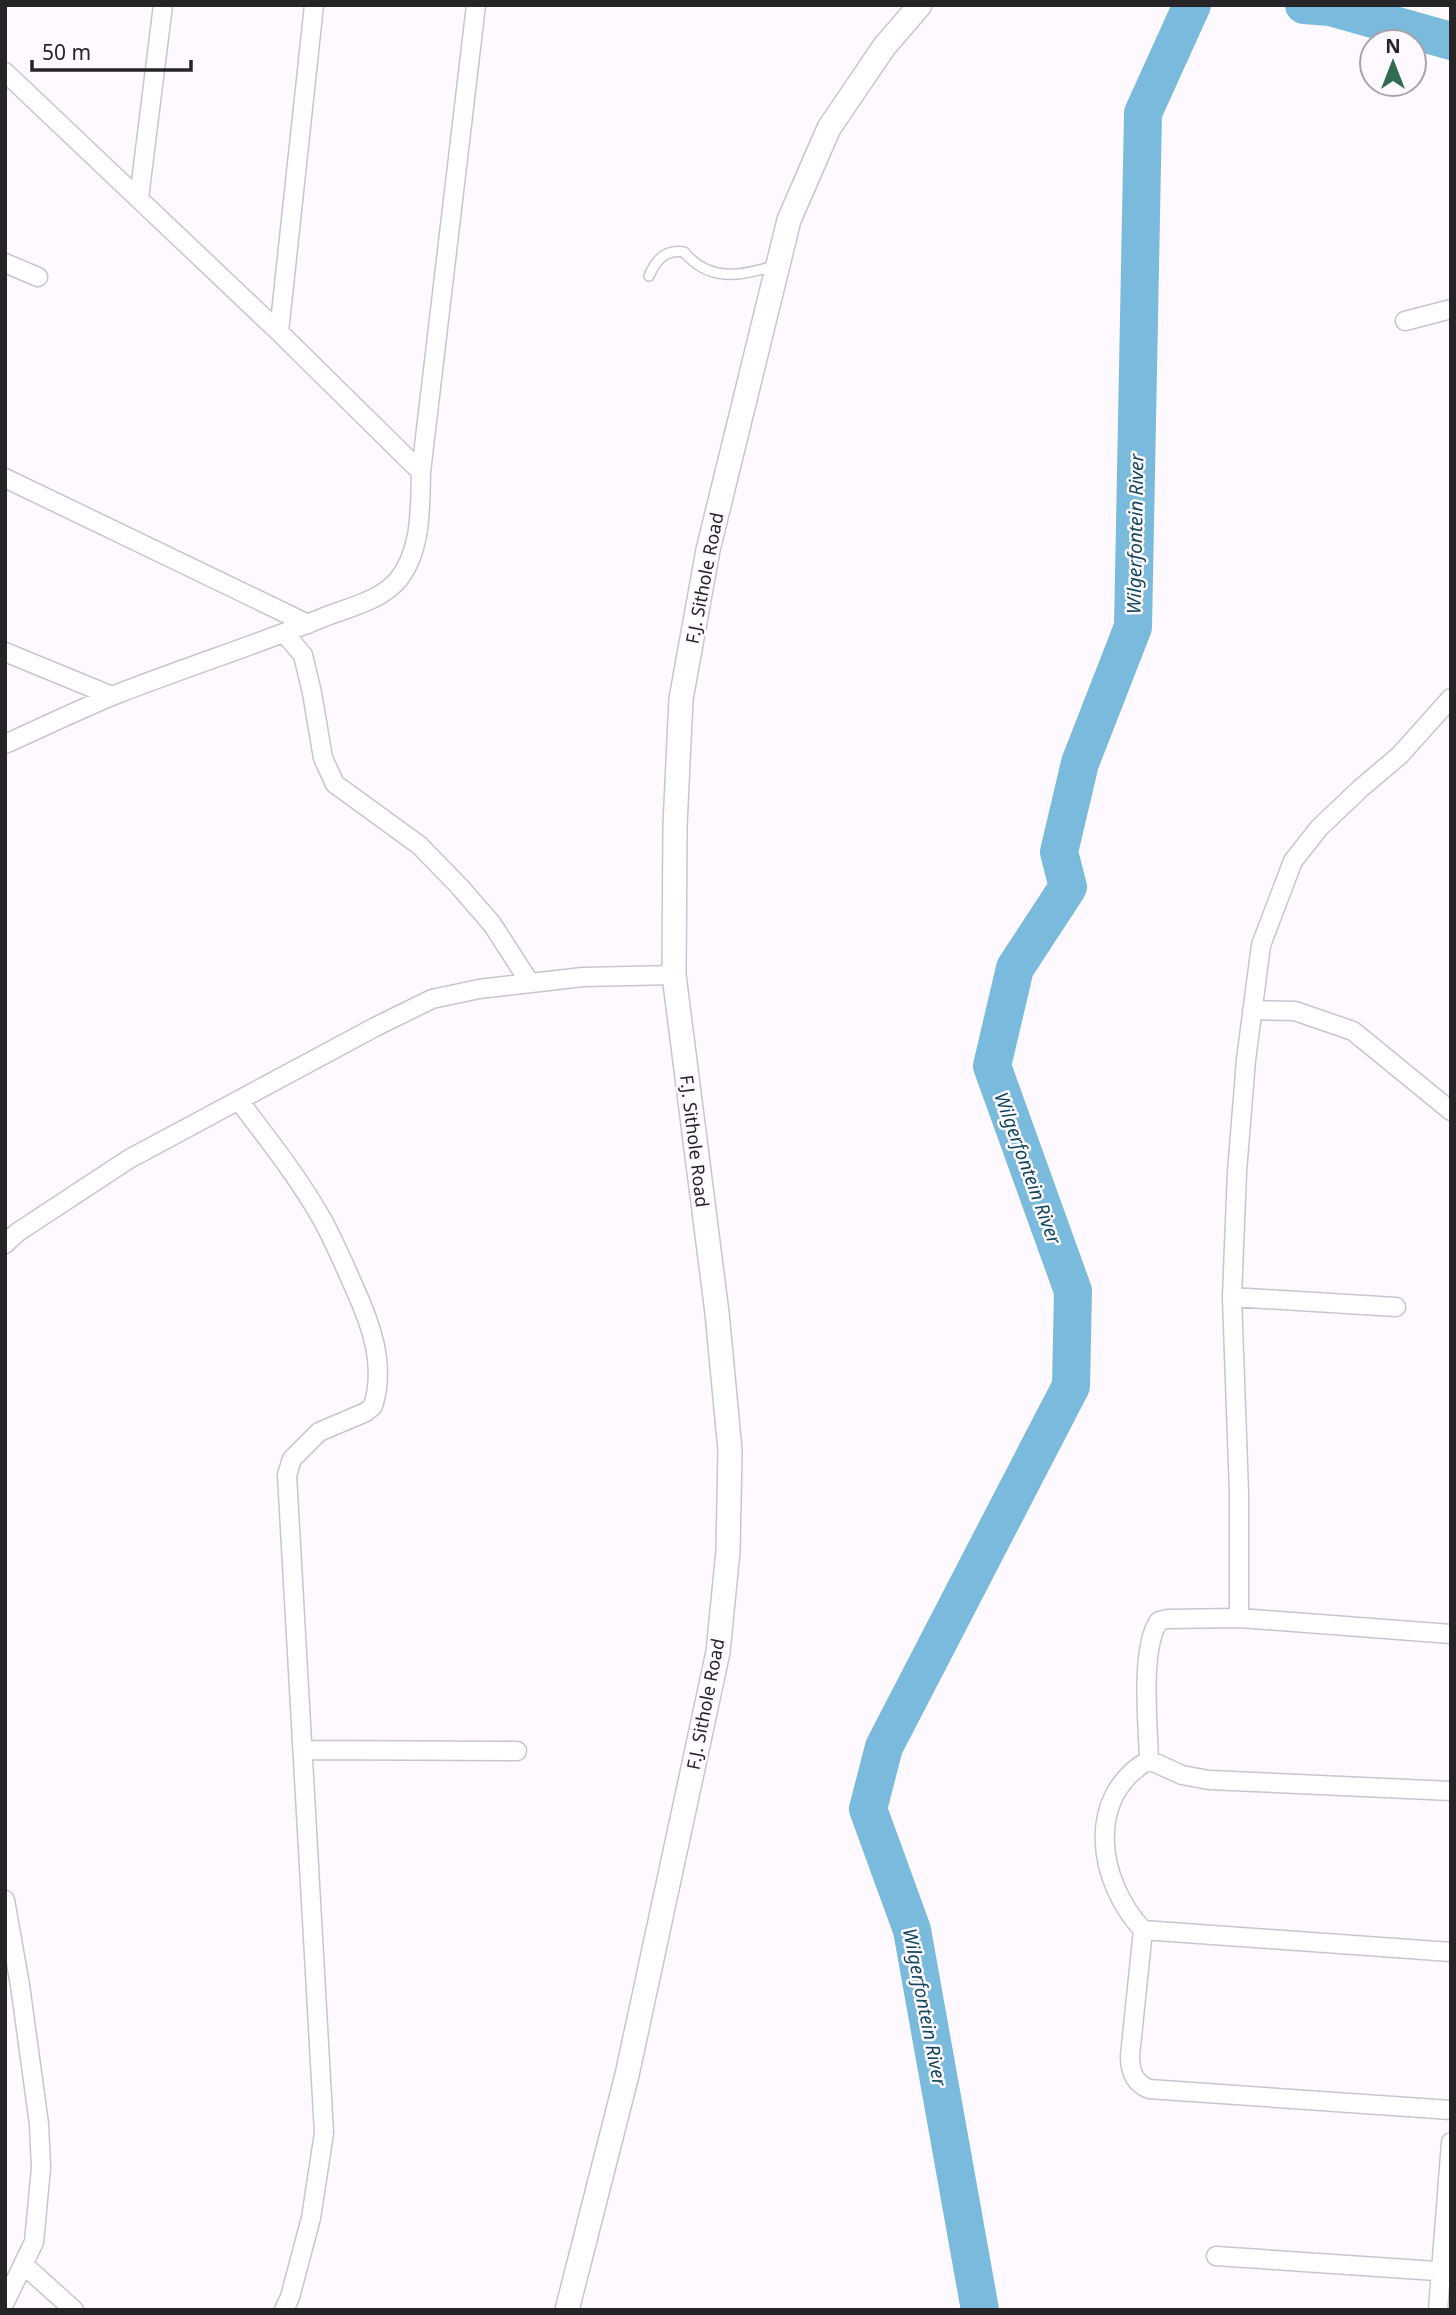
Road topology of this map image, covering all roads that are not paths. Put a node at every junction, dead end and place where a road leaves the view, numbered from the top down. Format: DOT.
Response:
graph roads {
  1 [pos="163,5"];
  2 [pos="314,5"];
  3 [pos="476,5"];
  4 [pos="920,5"];
  5 [pos="5,72"];
  6 [pos="139,198"];
  7 [pos="5,263"];
  8 [pos="778,265"];
  9 [pos="649,276"];
  10 [pos="38,277"];
  11 [pos="1451,309"];
  12 [pos="1405,321"];
  13 [pos="279,332"];
  14 [pos="421,472"];
  15 [pos="5,478"];
  16 [pos="308,624"];
  17 [pos="284,634"];
  18 [pos="5,652"];
  19 [pos="113,696"];
  20 [pos="1451,698"];
  21 [pos="5,744"];
  22 [pos="674,975"];
  23 [pos="530,983"];
  24 [pos="1252,1010"];
  25 [pos="239,1101"];
  26 [pos="1451,1111"];
  27 [pos="5,1244"];
  28 [pos="1232,1297"];
  29 [pos="1396,1307"];
  30 [pos="1239,1618"];
  31 [pos="1451,1634"];
  32 [pos="303,1750"];
  33 [pos="517,1751"];
  34 [pos="1149,1760"];
  35 [pos="1451,1791"];
  36 [pos="5,1900"];
  37 [pos="1143,1930"];
  38 [pos="1451,1952"];
  39 [pos="1451,2110"];
  40 [pos="1451,2142"];
  41 [pos="1216,2256"];
  42 [pos="24,2265"];
  43 [pos="1446,2271"];
  44 [pos="5,2302"];
  45 [pos="74,2310"];
  46 [pos="284,2310"];
  47 [pos="567,2310"];
  48 [pos="1438,2310"];
  1 -- 6 [label="street"];
  2 -- 13 [label="street"];
  3 -- 14 [label="street"];
  4 -- 8 [label="street, F.J. Sithole Road"];
  5 -- 6 [label="street"];
  6 -- 13 [label="street"];
  7 -- 10 [label="street"];
  8 -- 9 [label="lane"];
  8 -- 22 [label="street, F.J. Sithole Road"];
  11 -- 12 [label="street"];
  13 -- 14 [label="street"];
  14 -- 16 [label="street"];
  15 -- 16 [label="street"];
  16 -- 17 [label="street"];
  17 -- 19 [label="street"];
  17 -- 23 [label="street"];
  18 -- 19 [label="street"];
  19 -- 21 [label="street"];
  20 -- 24 [label="street"];
  22 -- 23 [label="street"];
  22 -- 47 [label="street, F.J. Sithole Road"];
  23 -- 25 [label="street"];
  24 -- 26 [label="street"];
  24 -- 28 [label="street"];
  25 -- 27 [label="street"];
  25 -- 32 [label="street"];
  28 -- 29 [label="street"];
  28 -- 30 [label="street"];
  30 -- 31 [label="street"];
  30 -- 34 [label="street"];
  32 -- 33 [label="street"];
  32 -- 46 [label="street"];
  34 -- 35 [label="street"];
  34 -- 37 [label="street"];
  36 -- 42 [label="street"];
  37 -- 38 [label="street"];
  37 -- 39 [label="street"];
  40 -- 43 [label="street"];
  41 -- 43 [label="street"];
  42 -- 44 [label="street"];
  42 -- 45 [label="street"];
  43 -- 48 [label="street"];
}
